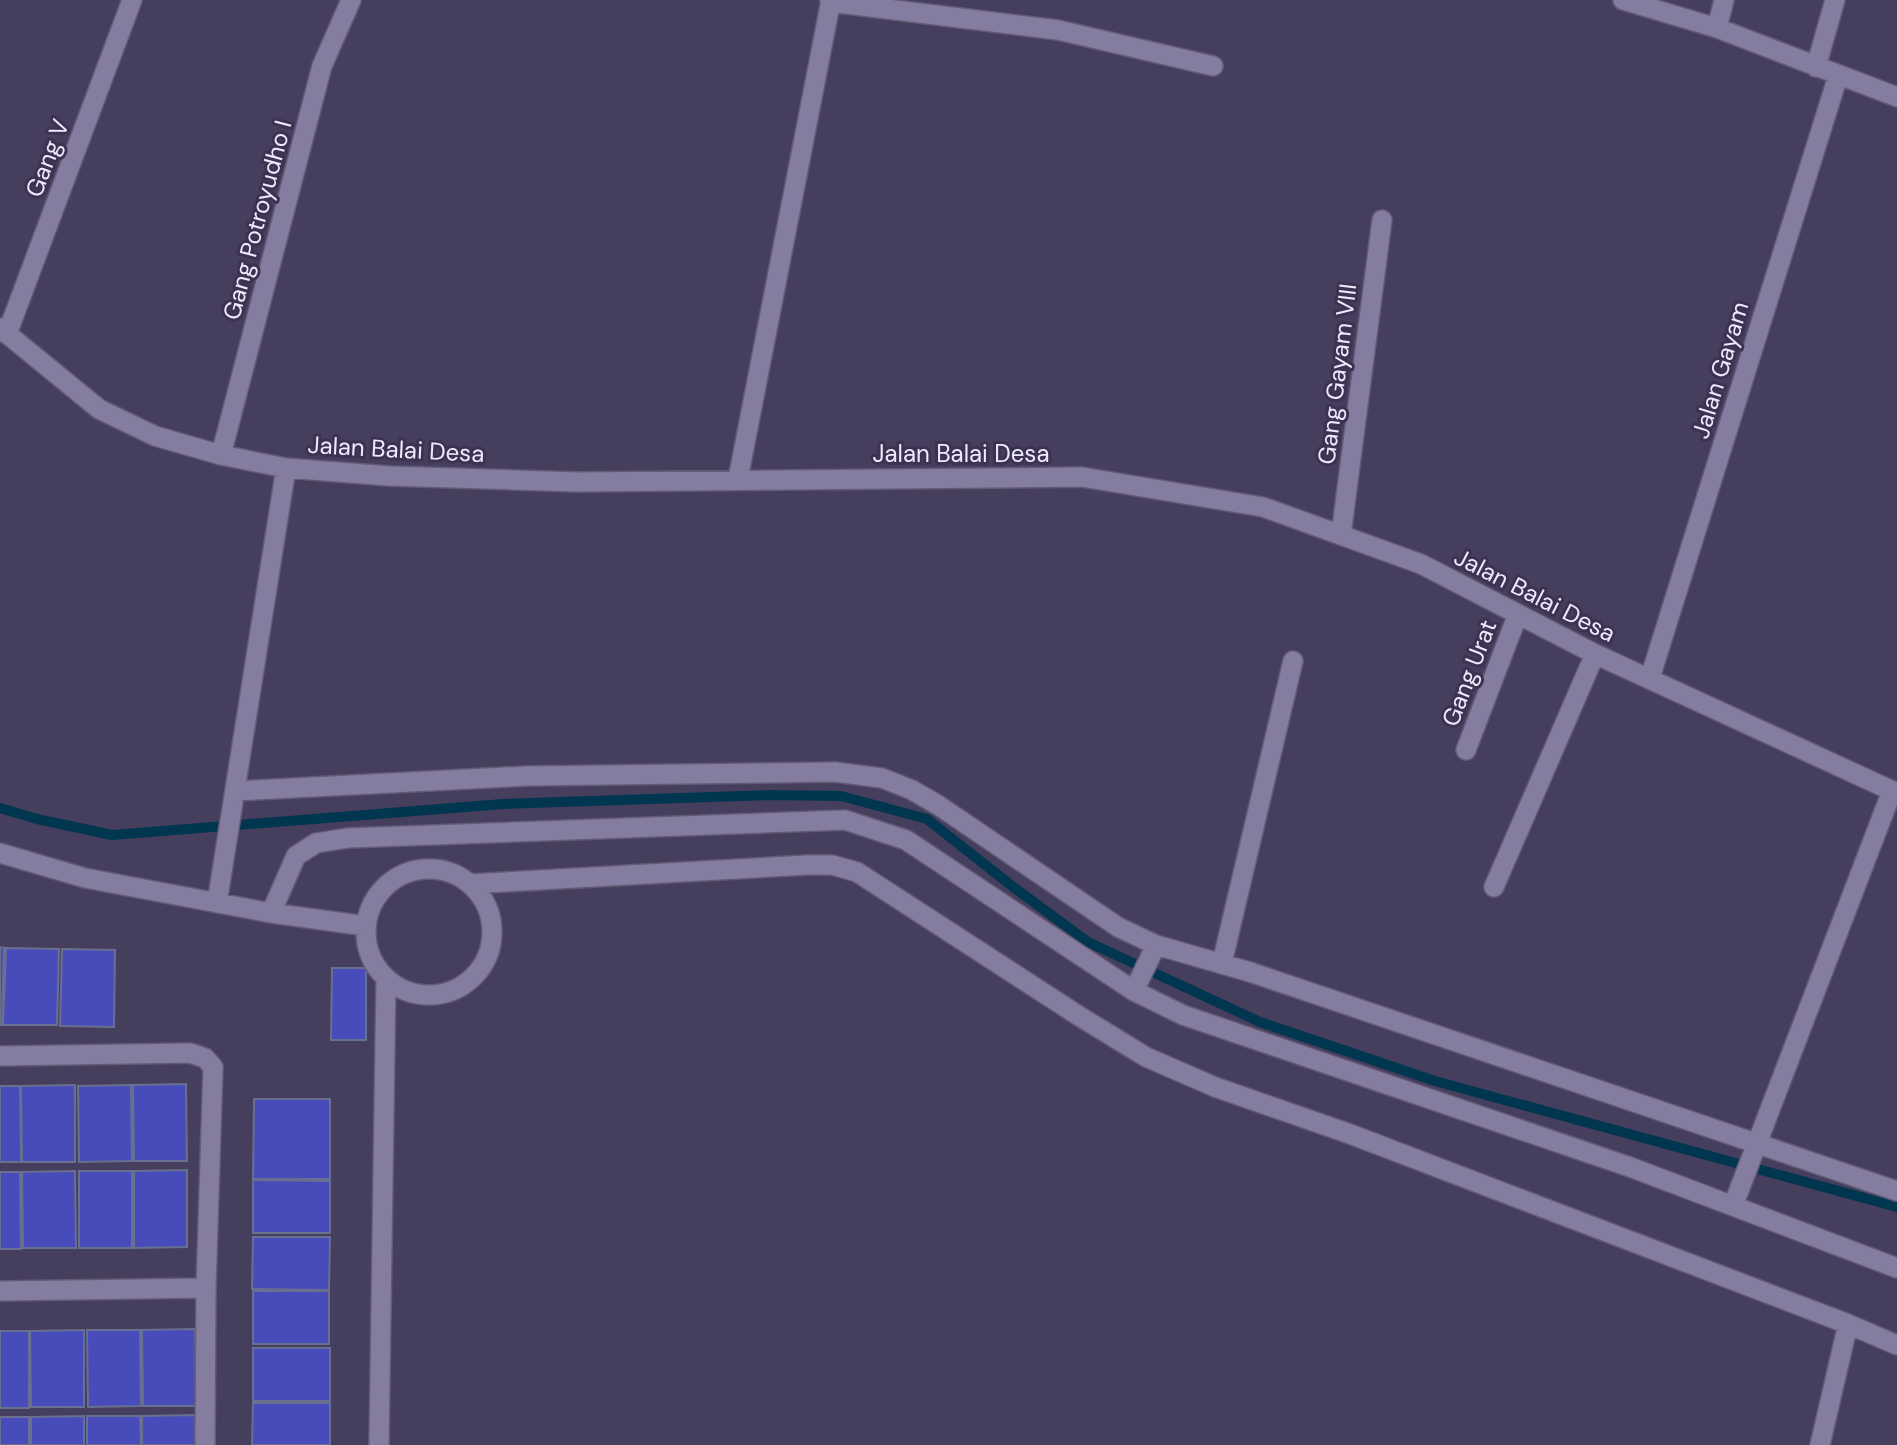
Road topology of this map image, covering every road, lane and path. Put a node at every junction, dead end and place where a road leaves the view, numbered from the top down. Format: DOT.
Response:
graph roads {
  1 [pos="132,0"];
  2 [pos="351,0"];
  3 [pos="1624,0"];
  4 [pos="1724,0"];
  5 [pos="1835,0"];
  6 [pos="830,1"];
  7 [pos="1717,28"];
  8 [pos="1213,66"];
  9 [pos="1816,67"];
  10 [pos="1838,76"];
  11 [pos="1897,97"];
  12 [pos="1382,220"];
  13 [pos="4,331"];
  14 [pos="221,456"];
  15 [pos="286,468"];
  16 [pos="738,479"];
  17 [pos="1341,536"];
  18 [pos="1518,614"];
  19 [pos="1595,653"];
  20 [pos="1293,661"];
  21 [pos="1650,678"];
  22 [pos="1466,750"];
  23 [pos="1895,792"];
  24 [pos="234,799"];
  25 [pos="0,853"];
  26 [pos="470,884"];
  27 [pos="1494,887"];
  28 [pos="217,903"];
  29 [pos="271,913"];
  30 [pos="366,926"];
  31 [pos="1154,949"];
  32 [pos="1222,963"];
  33 [pos="386,978"];
  34 [pos="1136,986"];
  35 [pos="0,1056"];
  36 [pos="1754,1153"];
  37 [pos="1897,1191"];
  38 [pos="1735,1198"];
  39 [pos="1897,1268"];
  40 [pos="206,1288"];
  41 [pos="0,1291"];
  42 [pos="1849,1324"];
  43 [pos="1897,1345"];
  44 [pos="205,1445"];
  45 [pos="379,1445"];
  46 [pos="1820,1445"];
  1 -- 13 [label="street, Gang V"];
  2 -- 14 [label="street, Gang Potroyudho I"];
  3 -- 7 [label="street"];
  4 -- 7 [label="street"];
  5 -- 9 [label="street"];
  6 -- 8 [label="street"];
  6 -- 16 [label="street"];
  7 -- 9 [label="street"];
  9 -- 10 [label="street"];
  10 -- 11 [label="street"];
  10 -- 21 [label="street, Jalan Gayam"];
  12 -- 17 [label="street, Gang Gayam VIII"];
  13 -- 14 [label="street, Jalan Balai Desa"];
  14 -- 15 [label="street, Jalan Balai Desa"];
  15 -- 16 [label="street, Jalan Balai Desa"];
  15 -- 24 [label="street"];
  16 -- 17 [label="street, Jalan Balai Desa"];
  17 -- 18 [label="street, Jalan Balai Desa"];
  18 -- 19 [label="street, Jalan Balai Desa"];
  18 -- 22 [label="street, Gang Urat"];
  19 -- 21 [label="street, Jalan Balai Desa"];
  19 -- 27 [label="street"];
  20 -- 32 [label="street"];
  21 -- 23 [label="street, Jalan Balai Desa"];
  23 -- 36 [label="street"];
  24 -- 28 [label="street"];
  24 -- 31 [label="street"];
  25 -- 28 [label="street"];
  26 -- 30 [label="street"];
  26 -- 33 [label="street"];
  26 -- 42 [label="street"];
  28 -- 29 [label="street"];
  29 -- 30 [label="street"];
  29 -- 34 [label="street"];
  30 -- 33 [label="street"];
  31 -- 32 [label="street"];
  31 -- 34 [label="street"];
  32 -- 36 [label="street"];
  33 -- 45 [label="street"];
  34 -- 38 [label="street"];
  35 -- 40 [label="street"];
  36 -- 37 [label="street"];
  36 -- 38 [label="street"];
  38 -- 39 [label="street"];
  40 -- 41 [label="street"];
  40 -- 44 [label="street"];
  42 -- 43 [label="street"];
  42 -- 46 [label="street"];
}
